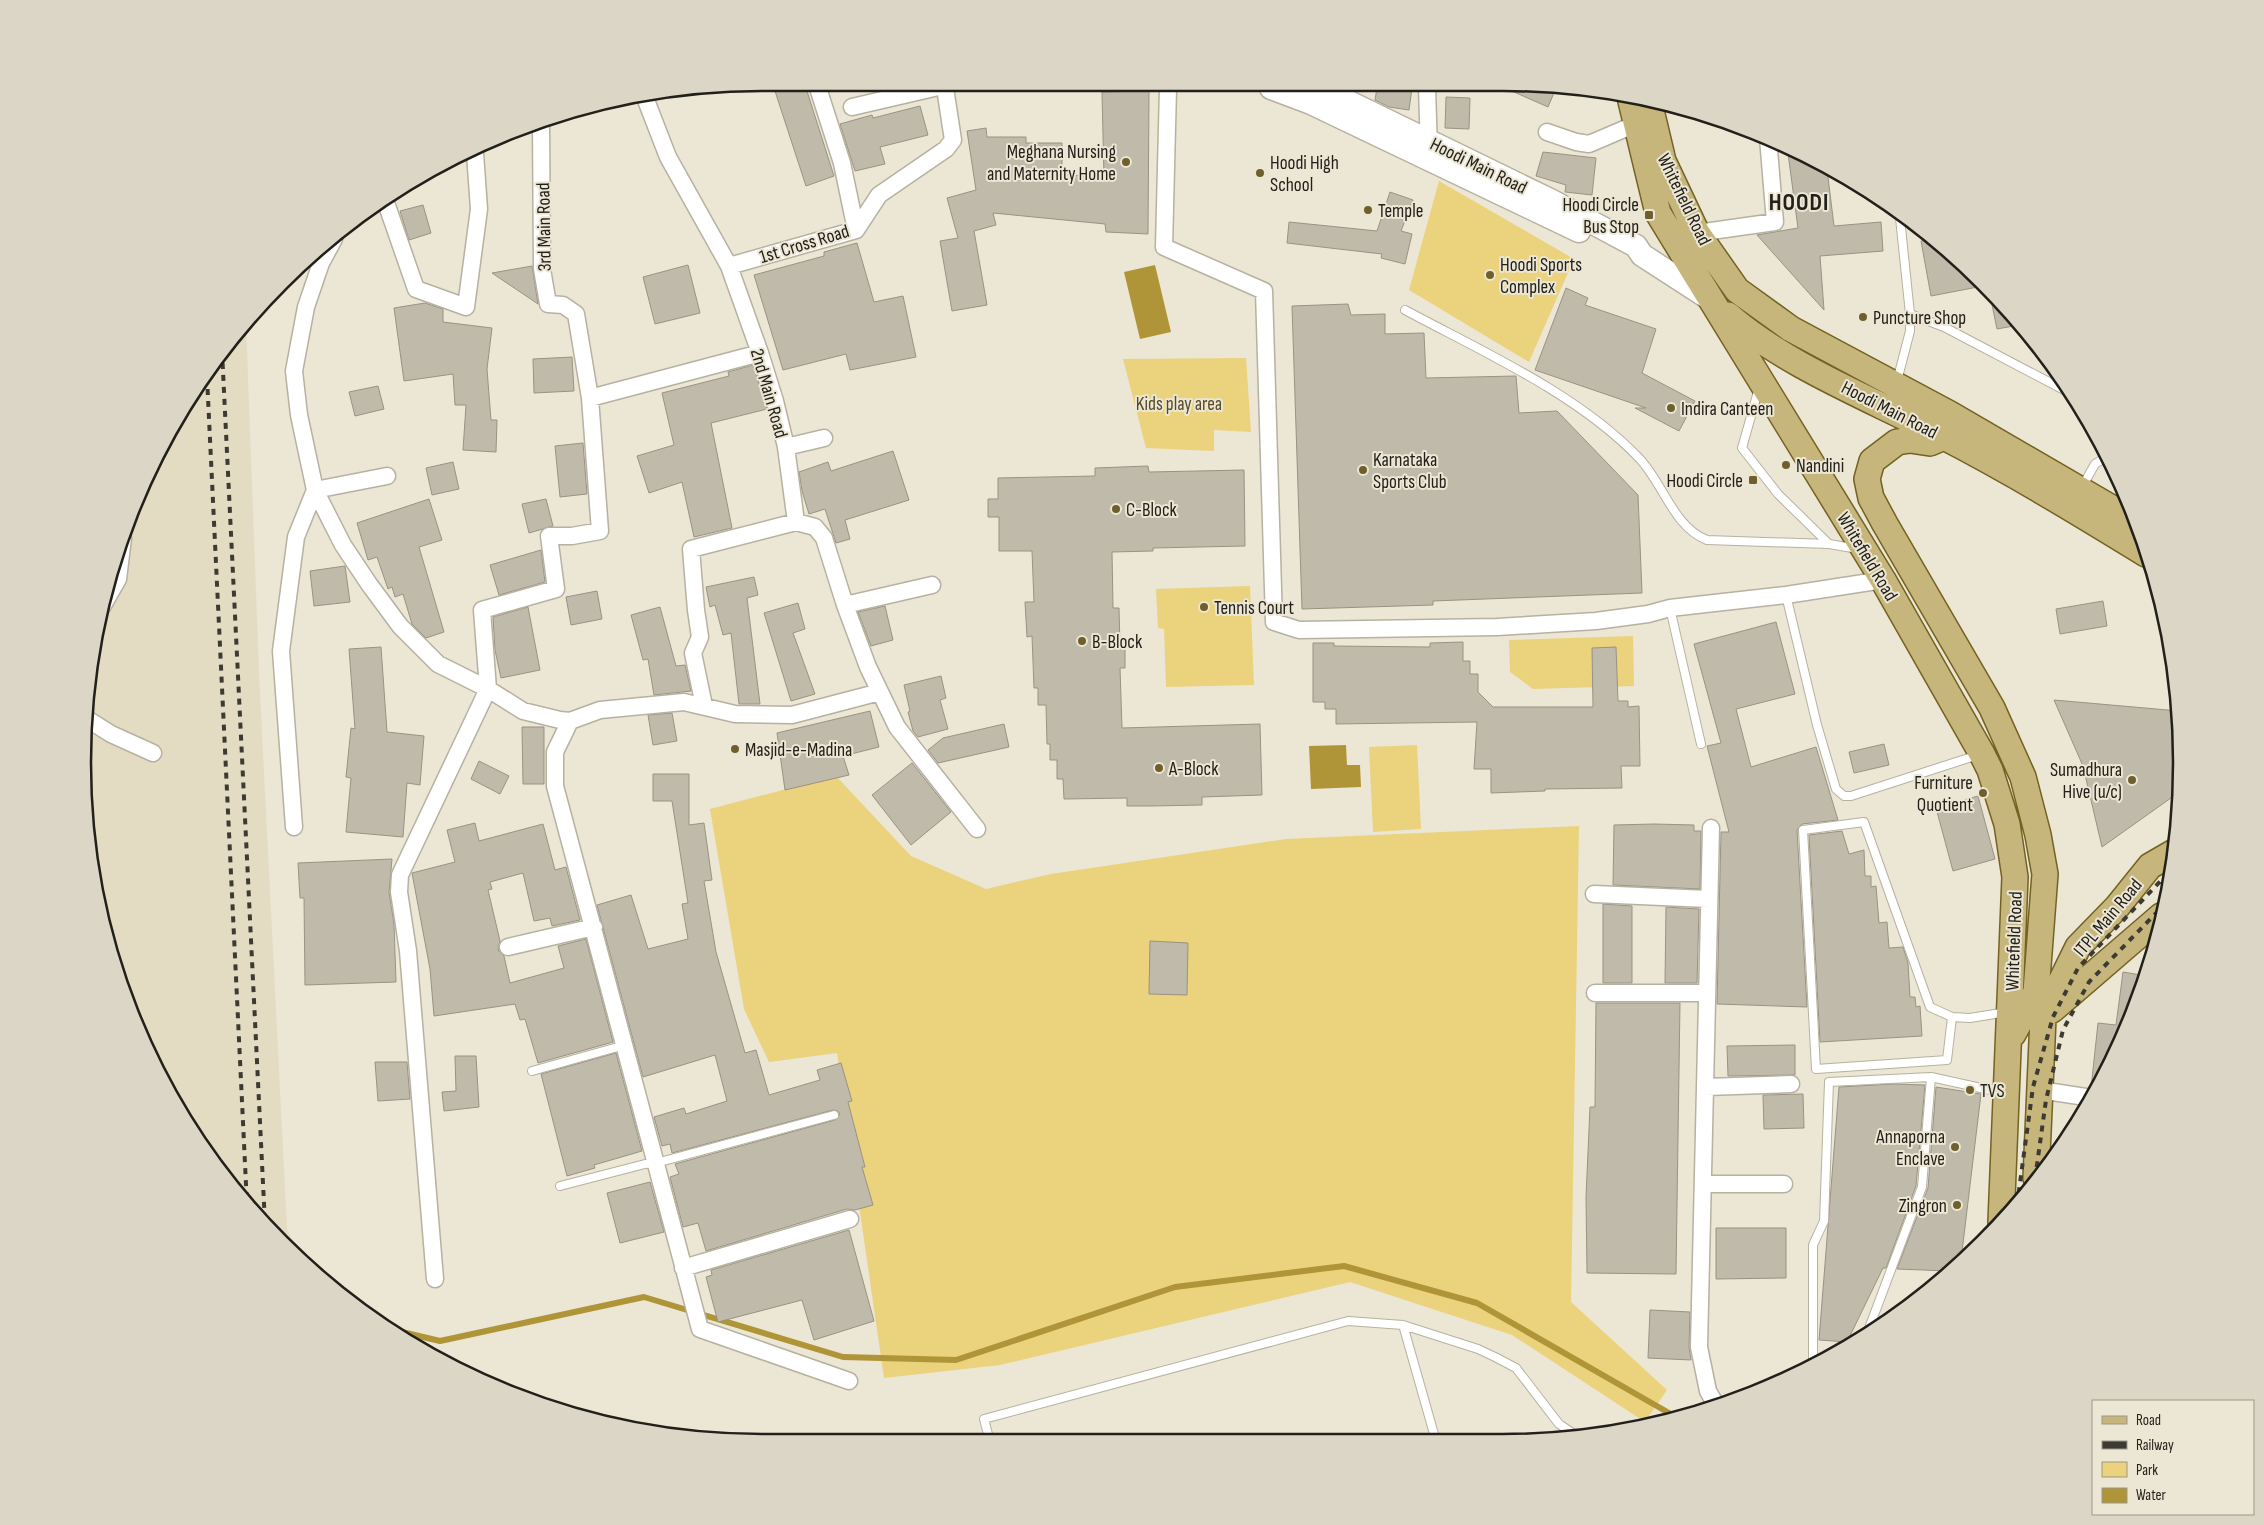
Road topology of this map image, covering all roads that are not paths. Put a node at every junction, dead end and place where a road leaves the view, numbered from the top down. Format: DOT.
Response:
graph roads {
  1 [pos="819,91"];
  2 [pos="921,91"];
  3 [pos="945,91"];
  4 [pos="1168,91"];
  5 [pos="1278,91"];
  6 [pos="1325,91"];
  7 [pos="1427,91"];
  8 [pos="647,102"];
  9 [pos="1631,104"];
  10 [pos="852,107"];
  11 [pos="1650,108"];
  12 [pos="1636,124"];
  13 [pos="541,129"];
  14 [pos="1547,132"];
  15 [pos="1772,148"];
  16 [pos="1429,150"];
  17 [pos="475,156"];
  18 [pos="387,206"];
  19 [pos="1901,223"];
  20 [pos="856,230"];
  21 [pos="1697,234"];
  22 [pos="327,252"];
  23 [pos="729,266"];
  24 [pos="1737,290"];
  25 [pos="1710,298"];
  26 [pos="1405,310"];
  27 [pos="1910,314"];
  28 [pos="760,353"];
  29 [pos="1762,379"];
  30 [pos="1896,385"];
  31 [pos="2057,386"];
  32 [pos="590,398"];
  33 [pos="1944,437"];
  34 [pos="824,438"];
  35 [pos="786,447"];
  36 [pos="2101,460"];
  37 [pos="388,476"];
  38 [pos="2082,489"];
  39 [pos="316,490"];
  40 [pos="2126,516"];
  41 [pos="796,522"];
  42 [pos="1829,544"];
  43 [pos="2138,549"];
  44 [pos="1865,550"];
  45 [pos="1883,580"];
  46 [pos="932,585"];
  47 [pos="1786,595"];
  48 [pos="845,605"];
  49 [pos="1670,608"];
  50 [pos="488,689"];
  51 [pos="880,692"];
  52 [pos="704,706"];
  53 [pos="570,720"];
  54 [pos="93,722"];
  55 [pos="1701,744"];
  56 [pos="153,753"];
  57 [pos="1982,754"];
  58 [pos="294,827"];
  59 [pos="1711,828"];
  60 [pos="977,829"];
  61 [pos="2166,857"];
  62 [pos="1594,894"];
  63 [pos="1708,899"];
  64 [pos="2153,923"];
  65 [pos="594,927"];
  66 [pos="508,947"];
  67 [pos="1595,993"];
  68 [pos="1707,993"];
  69 [pos="2011,1012"];
  70 [pos="1952,1017"];
  71 [pos="2043,1018"];
  72 [pos="2008,1042"];
  73 [pos="625,1045"];
  74 [pos="532,1071"];
  75 [pos="1931,1077"];
  76 [pos="1791,1084"];
  77 [pos="2008,1086"];
  78 [pos="1706,1087"];
  79 [pos="2040,1090"];
  80 [pos="2084,1097"];
  81 [pos="834,1115"];
  82 [pos="656,1163"];
  83 [pos="2036,1168"];
  84 [pos="1703,1184"];
  85 [pos="1784,1184"];
  86 [pos="560,1186"];
  87 [pos="2002,1210"];
  88 [pos="850,1219"];
  89 [pos="683,1268"];
  90 [pos="435,1279"];
  91 [pos="1871,1323"];
  92 [pos="1403,1325"];
  93 [pos="1814,1356"];
  94 [pos="849,1381"];
  95 [pos="1713,1399"];
  96 [pos="1568,1430"];
  97 [pos="988,1434"];
  98 [pos="1434,1434"];
  1 -- 20 [label="street, 1st Cross Road"];
  2 -- 10 [label="street"];
  3 -- 20 [label="street"];
  4 -- 49 [label="street"];
  5 -- 16 [label="main road"];
  6 -- 16 [label="main road, Hoodi Main Road"];
  7 -- 16 [label="street"];
  8 -- 23 [label="street, 2nd Main Road"];
  9 -- 12 [label="main road, Whitefield Road"];
  11 -- 21 [label="main road, Whitefield Road"];
  12 -- 14 [label="street"];
  12 -- 25 [label="main road, Whitefield Road"];
  13 -- 32 [label="street, 3rd Main Road"];
  15 -- 21 [label="street"];
  16 -- 25 [label="main road, Hoodi Main Road"];
  17 -- 18 [label="street"];
  19 -- 27 [label="lane"];
  20 -- 23 [label="street, 1st Cross Road"];
  21 -- 24 [label="main road, Whitefield Road"];
  22 -- 39 [label="street"];
  23 -- 28 [label="street, 2nd Main Road"];
  24 -- 30 [label="main road, Hoodi Main Road"];
  25 -- 29 [label="main road, Whitefield Road"];
  25 -- 33 [label="main road, Hoodi Main Road"];
  26 -- 42 [label="lane"];
  27 -- 30 [label="lane"];
  27 -- 31 [label="lane"];
  28 -- 32 [label="street"];
  28 -- 35 [label="street, 2nd Main Road"];
  29 -- 42 [label="lane"];
  29 -- 44 [label="main road, Whitefield Road"];
  30 -- 38 [label="main road, Hoodi Main Road"];
  32 -- 50 [label="street"];
  33 -- 43 [label="main road, Hoodi Main Road"];
  33 -- 72 [label="main road, Whitefield Road"];
  34 -- 35 [label="street"];
  35 -- 41 [label="street, 2nd Main Road"];
  36 -- 38 [label="lane"];
  37 -- 39 [label="street"];
  38 -- 40 [label="main road, Hoodi Main Road"];
  39 -- 50 [label="street"];
  39 -- 58 [label="street"];
  41 -- 48 [label="street"];
  41 -- 52 [label="street"];
  42 -- 44 [label="lane"];
  44 -- 45 [label="main road, Whitefield Road"];
  45 -- 47 [label="street"];
  45 -- 57 [label="main road, Whitefield Road"];
  46 -- 48 [label="street"];
  47 -- 49 [label="street"];
  47 -- 57 [label="lane"];
  48 -- 51 [label="street"];
  49 -- 55 [label="lane"];
  50 -- 53 [label="street"];
  50 -- 90 [label="street"];
  51 -- 52 [label="street"];
  51 -- 60 [label="street"];
  52 -- 53 [label="street"];
  53 -- 65 [label="street"];
  54 -- 56 [label="street"];
  57 -- 69 [label="main road, Whitefield Road"];
  59 -- 63 [label="street"];
  61 -- 71 [label="main road, ITPL Main Road"];
  62 -- 63 [label="street"];
  63 -- 68 [label="street"];
  64 -- 71 [label="main road, ITPL Main Road"];
  65 -- 66 [label="street"];
  65 -- 73 [label="street"];
  67 -- 68 [label="street"];
  68 -- 78 [label="street"];
  69 -- 70 [label="lane"];
  69 -- 72 [label="main road, Whitefield Road"];
  70 -- 70 [label="lane"];
  71 -- 79 [label="main road"];
  72 -- 77 [label="main road, Whitefield Road"];
  73 -- 74 [label="lane"];
  73 -- 82 [label="street"];
  75 -- 77 [label="lane"];
  75 -- 91 [label="lane"];
  75 -- 93 [label="lane"];
  76 -- 78 [label="street"];
  77 -- 87 [label="main road, Whitefield Road"];
  78 -- 84 [label="street"];
  79 -- 80 [label="street"];
  79 -- 83 [label="main road"];
  81 -- 82 [label="lane"];
  82 -- 86 [label="lane"];
  82 -- 89 [label="street"];
  84 -- 85 [label="street"];
  84 -- 95 [label="street"];
  88 -- 89 [label="street"];
  89 -- 94 [label="street"];
  92 -- 96 [label="lane"];
  92 -- 97 [label="lane"];
  92 -- 98 [label="lane"];
}
